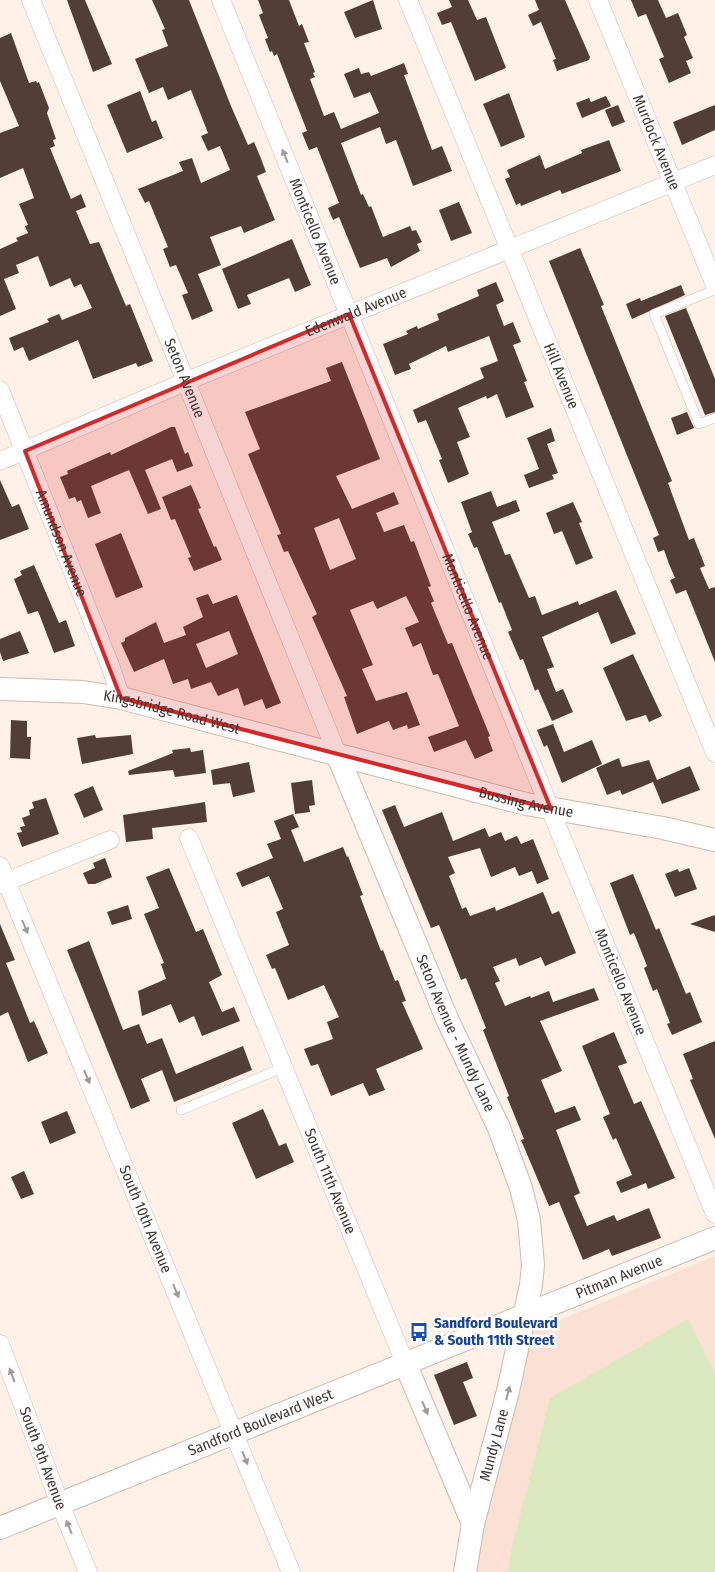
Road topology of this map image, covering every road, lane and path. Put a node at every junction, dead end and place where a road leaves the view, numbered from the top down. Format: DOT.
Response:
graph roads {
  1 [pos="30,0"];
  2 [pos="221,0"];
  3 [pos="408,0"];
  4 [pos="598,0"];
  5 [pos="715,165"];
  6 [pos="673,182"];
  7 [pos="510,249"];
  8 [pos="715,285"];
  9 [pos="715,290"];
  10 [pos="349,314"];
  11 [pos="187,381"];
  12 [pos="0,390"];
  13 [pos="715,418"];
  14 [pos="26,451"];
  15 [pos="0,461"];
  16 [pos="0,689"];
  17 [pos="121,698"];
  18 [pos="715,753"];
  19 [pos="338,756"];
  20 [pos="551,809"];
  21 [pos="188,838"];
  22 [pos="110,840"];
  23 [pos="715,840"];
  24 [pos="2,877"];
  25 [pos="282,1068"];
  26 [pos="181,1110"];
  27 [pos="715,1214"];
  28 [pos="715,1238"];
  29 [pos="523,1318"];
  30 [pos="0,1344"];
  31 [pos="405,1363"];
  32 [pos="235,1432"];
  33 [pos="60,1504"];
  34 [pos="473,1524"];
  35 [pos="0,1528"];
  36 [pos="88,1572"];
  37 [pos="291,1572"];
  38 [pos="465,1572"];
  1 -- 11 [label="street, Seton Avenue"];
  10 -- 2 [label="street, Monticello Avenue, one-way"];
  3 -- 7 [label="street, Hill Avenue"];
  4 -- 6 [label="street, Murdock Avenue"];
  5 -- 6 [label="street, Edenwald Avenue"];
  6 -- 7 [label="street, Edenwald Avenue"];
  6 -- 8 [label="street, Murdock Avenue"];
  7 -- 10 [label="street, Edenwald Avenue"];
  7 -- 18 [label="street, Hill Avenue"];
  9 -- 13 [label="lane"];
  10 -- 11 [label="street, Edenwald Avenue"];
  10 -- 20 [label="street, Monticello Avenue"];
  11 -- 14 [label="street, Edenwald Avenue"];
  11 -- 19 [label="street, Seton Avenue"];
  12 -- 14 [label="street, Amundson Avenue"];
  14 -- 15 [label="street, Edenwald Avenue"];
  14 -- 17 [label="street, Amundson Avenue"];
  16 -- 17 [label="street, Kingsbridge Road West"];
  17 -- 19 [label="street, Kingsbridge Road West"];
  19 -- 20 [label="street, Bussing Avenue"];
  19 -- 29 [label="street, Seton Avenue - Mundy Lane"];
  20 -- 23 [label="street, Bussing Avenue"];
  20 -- 27 [label="street, Monticello Avenue"];
  21 -- 25 [label="street, South 11th Avenue"];
  22 -- 24 [label="street"];
  24 -- 32 [label="street, South 10th Avenue, one-way"];
  25 -- 26 [label="lane"];
  25 -- 31 [label="street, South 11th Avenue"];
  28 -- 29 [label="street, Pitman Avenue"];
  29 -- 31 [label="street, Sandford Boulevard West"];
  34 -- 29 [label="street, Mundy Lane, one-way"];
  33 -- 30 [label="street, South 9th Avenue, one-way"];
  31 -- 32 [label="street, Sandford Boulevard West"];
  31 -- 34 [label="street, South 11th Avenue, one-way"];
  32 -- 33 [label="street, Sandford Boulevard West"];
  32 -- 37 [label="street, South 10th Avenue, one-way"];
  33 -- 35 [label="street, Sandford Boulevard West"];
  36 -- 33 [label="street, South 9th Avenue, one-way"];
  34 -- 38 [label="street, Mundy Lane"];
}
